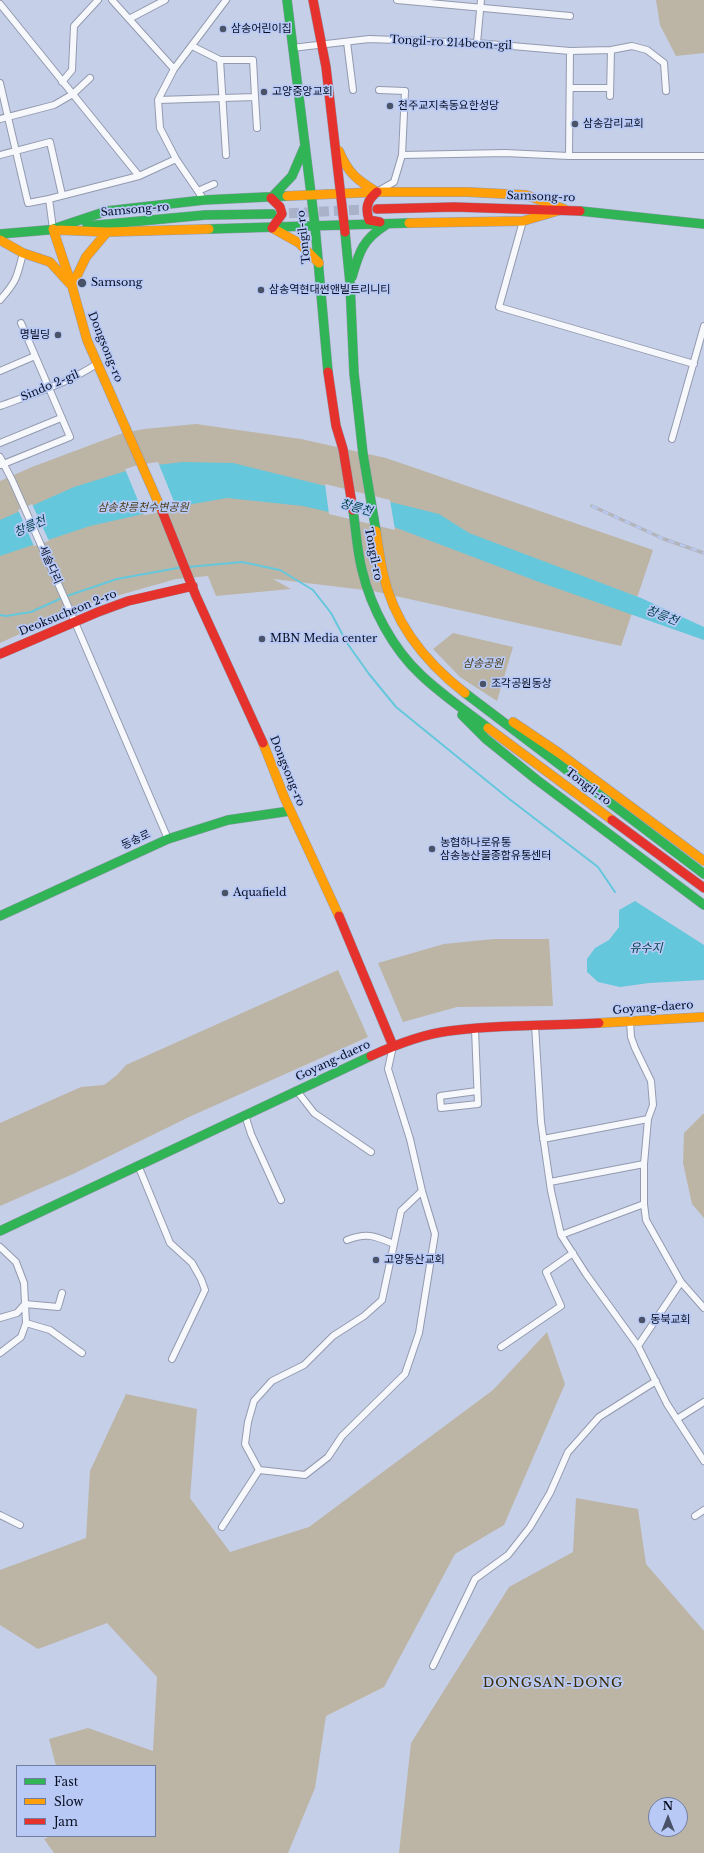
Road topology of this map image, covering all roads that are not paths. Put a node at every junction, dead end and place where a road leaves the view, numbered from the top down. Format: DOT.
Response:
graph roads {
  1 [pos="98,0"];
  2 [pos="112,0"];
  3 [pos="165,0"];
  4 [pos="226,0"];
  5 [pos="287,0"];
  6 [pos="313,0"];
  7 [pos="397,0"];
  8 [pos="481,0"];
  9 [pos="0,4"];
  10 [pos="480,8"];
  11 [pos="570,16"];
  12 [pos="129,19"];
  13 [pos="347,42"];
  14 [pos="477,43"];
  15 [pos="322,45"];
  16 [pos="192,46"];
  17 [pos="292,48"];
  18 [pos="611,50"];
  19 [pos="570,51"];
  20 [pos="220,60"];
  21 [pos="174,69"];
  22 [pos="90,78"];
  23 [pos="62,82"];
  24 [pos="0,83"];
  25 [pos="570,88"];
  26 [pos="610,88"];
  27 [pos="353,90"];
  28 [pos="379,90"];
  29 [pos="666,91"];
  30 [pos="73,94"];
  31 [pos="610,96"];
  32 [pos="255,97"];
  33 [pos="222,98"];
  34 [pos="158,100"];
  35 [pos="8,118"];
  36 [pos="0,119"];
  37 [pos="257,128"];
  38 [pos="335,141"];
  39 [pos="305,144"];
  40 [pos="16,152"];
  41 [pos="0,155"];
  42 [pos="402,155"];
  43 [pos="226,156"];
  44 [pos="569,156"];
  45 [pos="704,156"];
  46 [pos="176,159"];
  47 [pos="139,176"];
  48 [pos="394,182"];
  49 [pos="214,184"];
  50 [pos="198,191"];
  51 [pos="403,191"];
  52 [pos="377,192"];
  53 [pos="340,194"];
  54 [pos="62,195"];
  55 [pos="311,195"];
  56 [pos="271,198"];
  57 [pos="49,199"];
  58 [pos="204,200"];
  59 [pos="377,209"];
  60 [pos="564,209"];
  61 [pos="272,214"];
  62 [pos="523,221"];
  63 [pos="388,223"];
  64 [pos="704,224"];
  65 [pos="343,225"];
  66 [pos="315,226"];
  67 [pos="272,228"];
  68 [pos="53,229"];
  69 [pos="107,232"];
  70 [pos="0,234"];
  71 [pos="0,240"];
  72 [pos="23,253"];
  73 [pos="319,263"];
  74 [pos="350,283"];
  75 [pos="72,286"];
  76 [pos="0,300"];
  77 [pos="21,323"];
  78 [pos="704,326"];
  79 [pos="35,356"];
  80 [pos="98,363"];
  81 [pos="694,364"];
  82 [pos="0,371"];
  83 [pos="49,387"];
  84 [pos="0,406"];
  85 [pos="61,418"];
  86 [pos="672,439"];
  87 [pos="0,442"];
  88 [pos="0,457"];
  89 [pos="2,468"];
  90 [pos="193,586"];
  91 [pos="74,621"];
  92 [pos="0,654"];
  93 [pos="453,684"];
  94 [pos="440,692"];
  95 [pos="290,811"];
  96 [pos="168,839"];
  97 [pos="704,861"];
  98 [pos="704,874"];
  99 [pos="704,888"];
  100 [pos="704,905"];
  101 [pos="0,916"];
  102 [pos="704,1017"];
  103 [pos="630,1022"];
  104 [pos="535,1025"];
  105 [pos="475,1029"];
  106 [pos="393,1046"];
  107 [pos="297,1091"];
  108 [pos="477,1091"];
  109 [pos="245,1115"];
  110 [pos="648,1119"];
  111 [pos="543,1139"];
  112 [pos="371,1152"];
  113 [pos="644,1164"];
  114 [pos="138,1165"];
  115 [pos="550,1182"];
  116 [pos="422,1191"];
  117 [pos="281,1200"];
  118 [pos="644,1204"];
  119 [pos="0,1231"];
  120 [pos="561,1235"];
  121 [pos="347,1240"];
  122 [pos="394,1244"];
  123 [pos="0,1248"];
  124 [pos="573,1253"];
  125 [pos="681,1282"];
  126 [pos="62,1293"];
  127 [pos="25,1304"];
  128 [pos="704,1308"];
  129 [pos="0,1318"];
  130 [pos="26,1323"];
  131 [pos="638,1346"];
  132 [pos="501,1347"];
  133 [pos="0,1353"];
  134 [pos="82,1353"];
  135 [pos="172,1359"];
  136 [pos="656,1381"];
  137 [pos="704,1402"];
  138 [pos="677,1419"];
  139 [pos="704,1461"];
  140 [pos="259,1470"];
  141 [pos="704,1510"];
  142 [pos="0,1515"];
  143 [pos="695,1516"];
  144 [pos="20,1525"];
  145 [pos="222,1526"];
  146 [pos="433,1666"];
  1 -- 23 [label="street"];
  2 -- 12 [label="street"];
  3 -- 12 [label="street"];
  4 -- 16 [label="street"];
  5 -- 17 [label="main road, Tongil-ro"];
  6 -- 15 [label="main road, Tongil-ro"];
  7 -- 10 [label="street"];
  8 -- 10 [label="street"];
  9 -- 23 [label="street"];
  10 -- 11 [label="street"];
  10 -- 14 [label="street"];
  12 -- 21 [label="street"];
  13 -- 14 [label="street, Tongil-ro 214beon-gil"];
  13 -- 15 [label="street, Tongil-ro 214beon-gil"];
  13 -- 27 [label="street"];
  14 -- 19 [label="street, Tongil-ro 214beon-gil"];
  15 -- 17 [label="street, Tongil-ro 214beon-gil"];
  15 -- 38 [label="main road, Tongil-ro"];
  16 -- 20 [label="street"];
  16 -- 21 [label="street"];
  17 -- 39 [label="main road, Tongil-ro"];
  18 -- 19 [label="street, Tongil-ro 214beon-gil"];
  18 -- 26 [label="street"];
  18 -- 29 [label="street, Tongil-ro 214beon-gil"];
  19 -- 25 [label="street"];
  20 -- 32 [label="street"];
  20 -- 33 [label="street"];
  21 -- 34 [label="street"];
  22 -- 30 [label="street"];
  23 -- 30 [label="street"];
  24 -- 35 [label="street"];
  25 -- 26 [label="street"];
  25 -- 44 [label="street"];
  26 -- 31 [label="street"];
  28 -- 42 [label="street"];
  30 -- 35 [label="street"];
  30 -- 47 [label="street"];
  32 -- 33 [label="street"];
  32 -- 37 [label="street"];
  33 -- 34 [label="street"];
  33 -- 43 [label="street"];
  34 -- 46 [label="street"];
  35 -- 36 [label="street"];
  35 -- 40 [label="street"];
  38 -- 52 [label="main road"];
  38 -- 53 [label="main road, Tongil-ro"];
  39 -- 55 [label="main road, Tongil-ro"];
  39 -- 56 [label="main road"];
  40 -- 41 [label="street"];
  40 -- 54 [label="street"];
  40 -- 57 [label="street"];
  42 -- 44 [label="street"];
  42 -- 48 [label="street"];
  44 -- 45 [label="street"];
  46 -- 47 [label="street"];
  46 -- 50 [label="street"];
  47 -- 54 [label="street"];
  48 -- 51 [label="street"];
  48 -- 52 [label="street"];
  49 -- 50 [label="street"];
  50 -- 58 [label="street"];
  51 -- 52 [label="main road"];
  51 -- 60 [label="main road"];
  52 -- 53 [label="main road"];
  52 -- 63 [label="main road"];
  53 -- 55 [label="main road"];
  53 -- 65 [label="main road, Tongil-ro"];
  54 -- 57 [label="street"];
  55 -- 56 [label="main road"];
  55 -- 66 [label="main road, Tongil-ro"];
  56 -- 58 [label="main road"];
  56 -- 67 [label="main road"];
  57 -- 68 [label="street"];
  58 -- 68 [label="main road"];
  59 -- 60 [label="main road, Samsong-ro"];
  60 -- 62 [label="main road"];
  60 -- 64 [label="main road, Samsong-ro"];
  61 -- 68 [label="main road, Samsong-ro"];
  62 -- 63 [label="main road"];
  62 -- 81 [label="street"];
  63 -- 65 [label="main road"];
  63 -- 74 [label="main road"];
  65 -- 66 [label="main road"];
  65 -- 74 [label="main road, Tongil-ro"];
  66 -- 67 [label="main road"];
  66 -- 73 [label="main road, Tongil-ro"];
  67 -- 69 [label="main road"];
  67 -- 73 [label="main road"];
  68 -- 69 [label="main road"];
  68 -- 70 [label="main road, Samsong-ro"];
  68 -- 75 [label="main road, Dongsong-ro"];
  69 -- 75 [label="main road"];
  71 -- 72 [label="main road"];
  72 -- 75 [label="main road"];
  72 -- 76 [label="street"];
  73 -- 94 [label="main road, Tongil-ro"];
  74 -- 93 [label="main road, Tongil-ro"];
  75 -- 80 [label="main road, Dongsong-ro"];
  77 -- 79 [label="street"];
  78 -- 81 [label="street"];
  79 -- 82 [label="street"];
  79 -- 83 [label="street"];
  80 -- 83 [label="street, Sindo 2-gil"];
  80 -- 90 [label="main road, Dongsong-ro"];
  81 -- 86 [label="street"];
  83 -- 84 [label="street, Sindo 2-gil"];
  83 -- 85 [label="street"];
  85 -- 87 [label="street"];
  85 -- 89 [label="street"];
  88 -- 89 [label="street, 세솔다리"];
  89 -- 91 [label="street, 세솔다리"];
  90 -- 91 [label="main road, Deoksucheon 2-ro"];
  90 -- 95 [label="main road, Dongsong-ro"];
  91 -- 92 [label="main road, Deoksucheon 2-ro"];
  91 -- 96 [label="street, 세솔다리"];
  93 -- 97 [label="main road"];
  93 -- 98 [label="main road, Tongil-ro"];
  94 -- 99 [label="main road, Tongil-ro"];
  94 -- 100 [label="main road"];
  95 -- 96 [label="main road, 동송로"];
  95 -- 106 [label="main road, Dongsong-ro"];
  96 -- 101 [label="main road, 동송로"];
  102 -- 103 [label="main road, Goyang-daero"];
  103 -- 104 [label="main road, Goyang-daero"];
  103 -- 110 [label="street"];
  104 -- 105 [label="main road, Goyang-daero"];
  104 -- 111 [label="street"];
  105 -- 106 [label="main road, Goyang-daero"];
  105 -- 108 [label="street"];
  106 -- 107 [label="main road, Goyang-daero"];
  106 -- 116 [label="street"];
  107 -- 109 [label="main road, Goyang-daero"];
  107 -- 112 [label="street"];
  108 -- 108 [label="street"];
  109 -- 114 [label="main road, Goyang-daero"];
  109 -- 117 [label="street"];
  110 -- 111 [label="street"];
  110 -- 113 [label="street"];
  111 -- 115 [label="street"];
  113 -- 115 [label="street"];
  113 -- 118 [label="street"];
  114 -- 119 [label="main road, Goyang-daero"];
  114 -- 135 [label="street"];
  115 -- 120 [label="street"];
  116 -- 122 [label="street"];
  116 -- 140 [label="street"];
  118 -- 120 [label="street"];
  118 -- 125 [label="street"];
  120 -- 124 [label="street"];
  121 -- 122 [label="street"];
  122 -- 140 [label="street"];
  123 -- 127 [label="street"];
  124 -- 131 [label="street"];
  124 -- 132 [label="street"];
  125 -- 128 [label="street"];
  125 -- 131 [label="street"];
  126 -- 127 [label="street"];
  127 -- 129 [label="street"];
  127 -- 130 [label="street"];
  130 -- 133 [label="street"];
  130 -- 134 [label="street"];
  131 -- 136 [label="street"];
  136 -- 138 [label="street"];
  136 -- 146 [label="street"];
  137 -- 138 [label="street"];
  138 -- 139 [label="street"];
  140 -- 145 [label="street"];
  141 -- 143 [label="street"];
  142 -- 144 [label="street"];
}
